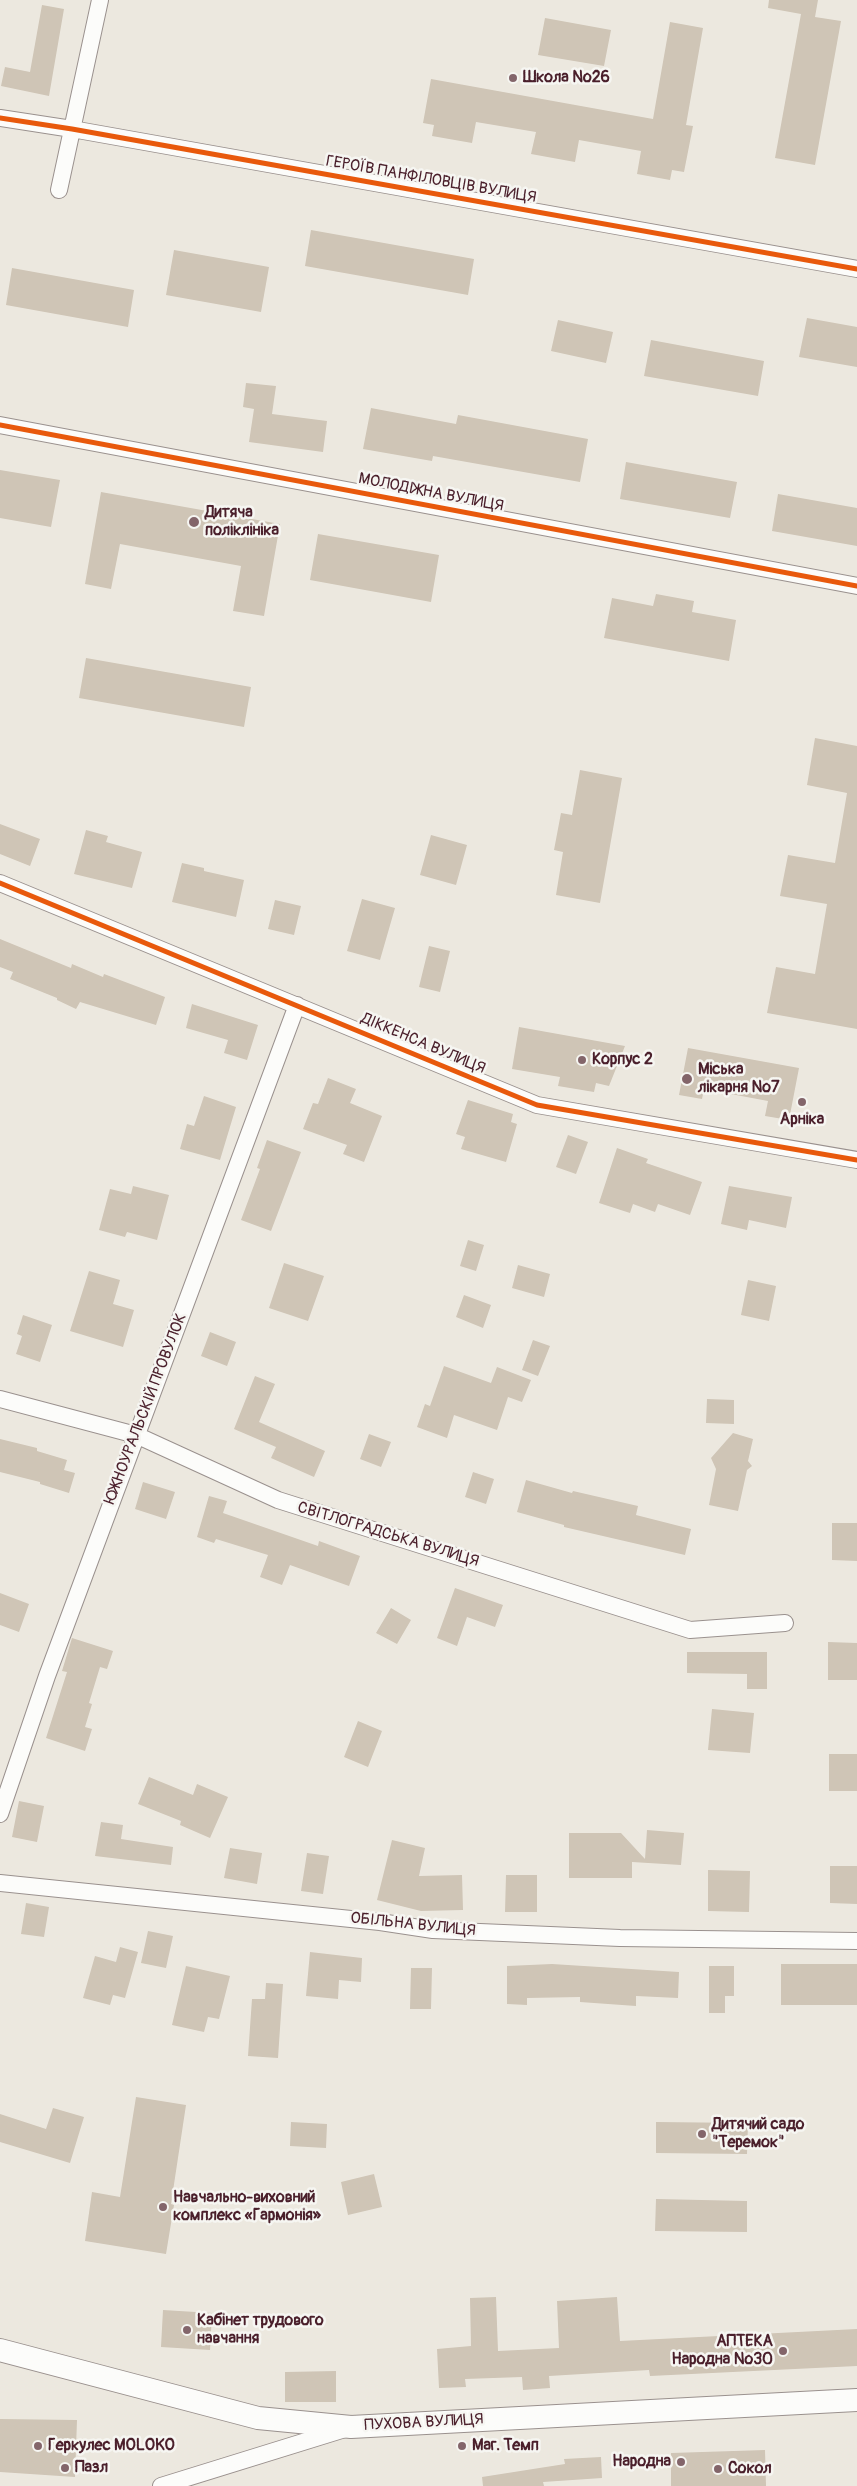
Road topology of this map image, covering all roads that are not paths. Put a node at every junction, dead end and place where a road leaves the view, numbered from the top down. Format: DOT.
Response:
graph roads {
  1 [pos="100,0"];
  2 [pos="0,118"];
  3 [pos="72,129"];
  4 [pos="59,190"];
  5 [pos="857,269"];
  6 [pos="0,425"];
  7 [pos="857,586"];
  8 [pos="0,883"];
  9 [pos="297,1006"];
  10 [pos="857,1160"];
  11 [pos="0,1399"];
  12 [pos="136,1435"];
  13 [pos="785,1623"];
  14 [pos="0,1814"];
  15 [pos="0,1883"];
  16 [pos="857,1941"];
  17 [pos="0,2350"];
  18 [pos="857,2400"];
  19 [pos="352,2427"];
  20 [pos="161,2486"];
  1 -- 3 [label="street"];
  2 -- 3 [label="street, ГЕРОЇВ ПАНФІЛОВЦІВ ВУЛИЦЯ"];
  3 -- 4 [label="street"];
  3 -- 5 [label="street, ГЕРОЇВ ПАНФІЛОВЦІВ ВУЛИЦЯ"];
  6 -- 7 [label="street, МОЛОДІЖНА ВУЛИЦЯ"];
  8 -- 9 [label="street, ДІККЕНСА ВУЛИЦЯ"];
  9 -- 10 [label="street, ДІККЕНСА ВУЛИЦЯ"];
  9 -- 12 [label="street, ЮЖНОУРАЛЬСКІЙ ПРОВУЛОК"];
  11 -- 12 [label="street, СВІТЛОГРАДСЬКА ВУЛИЦЯ"];
  12 -- 13 [label="street, СВІТЛОГРАДСЬКА ВУЛИЦЯ"];
  12 -- 14 [label="street, ЮЖНОУРАЛЬСКІЙ ПРОВУЛОК"];
  15 -- 16 [label="street, ОБІЛЬНА ВУЛИЦЯ"];
  17 -- 19 [label="main road, ПУХОВА ВУЛИЦЯ"];
  18 -- 19 [label="main road, ПУХОВА ВУЛИЦЯ"];
  19 -- 20 [label="street"];
}
